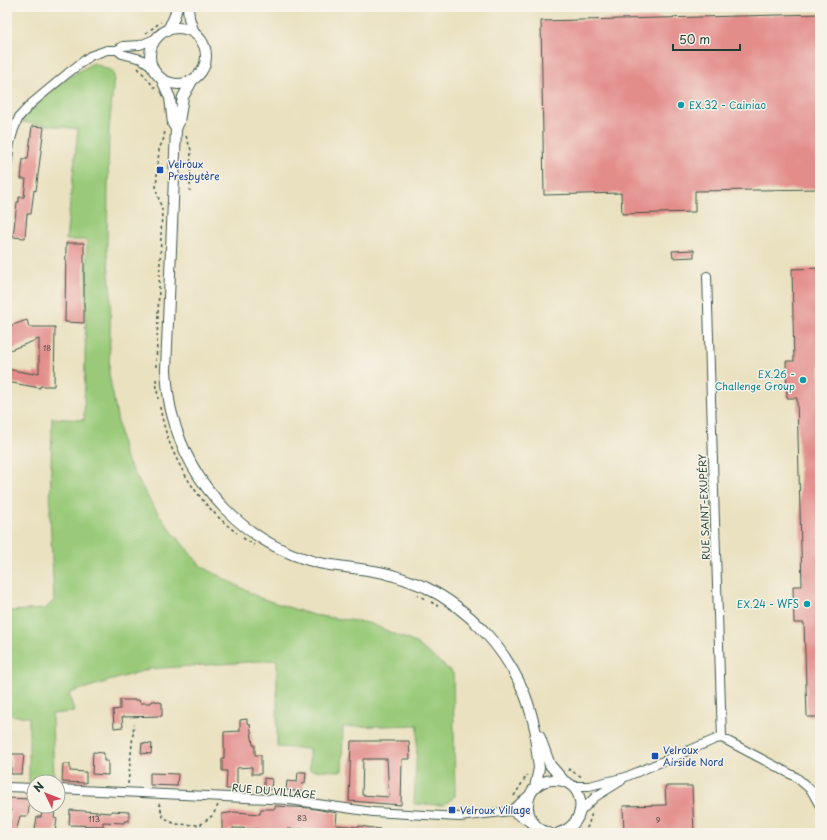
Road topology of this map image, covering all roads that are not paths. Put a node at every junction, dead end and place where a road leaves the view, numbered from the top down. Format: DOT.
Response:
graph roads {
  1 [pos="177,7"];
  2 [pos="188,7"];
  3 [pos="167,30"];
  4 [pos="194,33"];
  5 [pos="157,38"];
  6 [pos="117,50"];
  7 [pos="152,66"];
  8 [pos="162,80"];
  9 [pos="192,81"];
  10 [pos="170,128"];
  11 [pos="7,167"];
  12 [pos="707,276"];
  13 [pos="536,733"];
  14 [pos="722,738"];
  15 [pos="623,778"];
  16 [pos="567,783"];
  17 [pos="7,787"];
  18 [pos="26,788"];
  19 [pos="66,789"];
  20 [pos="532,791"];
  21 [pos="820,806"];
  22 [pos="510,811"];
  23 [pos="581,811"];
  24 [pos="537,828"];
  25 [pos="570,830"];
  26 [pos="549,833"];
  27 [pos="560,833"];
  1 -- 3 [label="street"];
  2 -- 4 [label="street"];
  3 -- 4 [label="street"];
  3 -- 5 [label="street"];
  4 -- 9 [label="street"];
  5 -- 6 [label="street"];
  5 -- 7 [label="street"];
  6 -- 7 [label="street"];
  6 -- 11 [label="street"];
  7 -- 8 [label="street"];
  8 -- 9 [label="street"];
  8 -- 10 [label="street"];
  9 -- 10 [label="street"];
  10 -- 13 [label="street"];
  12 -- 14 [label="street, RUE SAINT-EXUPÉRY"];
  13 -- 16 [label="street"];
  13 -- 20 [label="street"];
  14 -- 15 [label="street"];
  14 -- 21 [label="street"];
  15 -- 16 [label="street"];
  15 -- 23 [label="street"];
  16 -- 20 [label="street"];
  16 -- 23 [label="street"];
  17 -- 18 [label="street"];
  19 -- 22 [label="street, RUE DU VILLAGE"];
  20 -- 22 [label="street"];
  20 -- 24 [label="street"];
  22 -- 24 [label="street"];
  23 -- 25 [label="street"];
  24 -- 26 [label="street"];
  25 -- 27 [label="street"];
}
